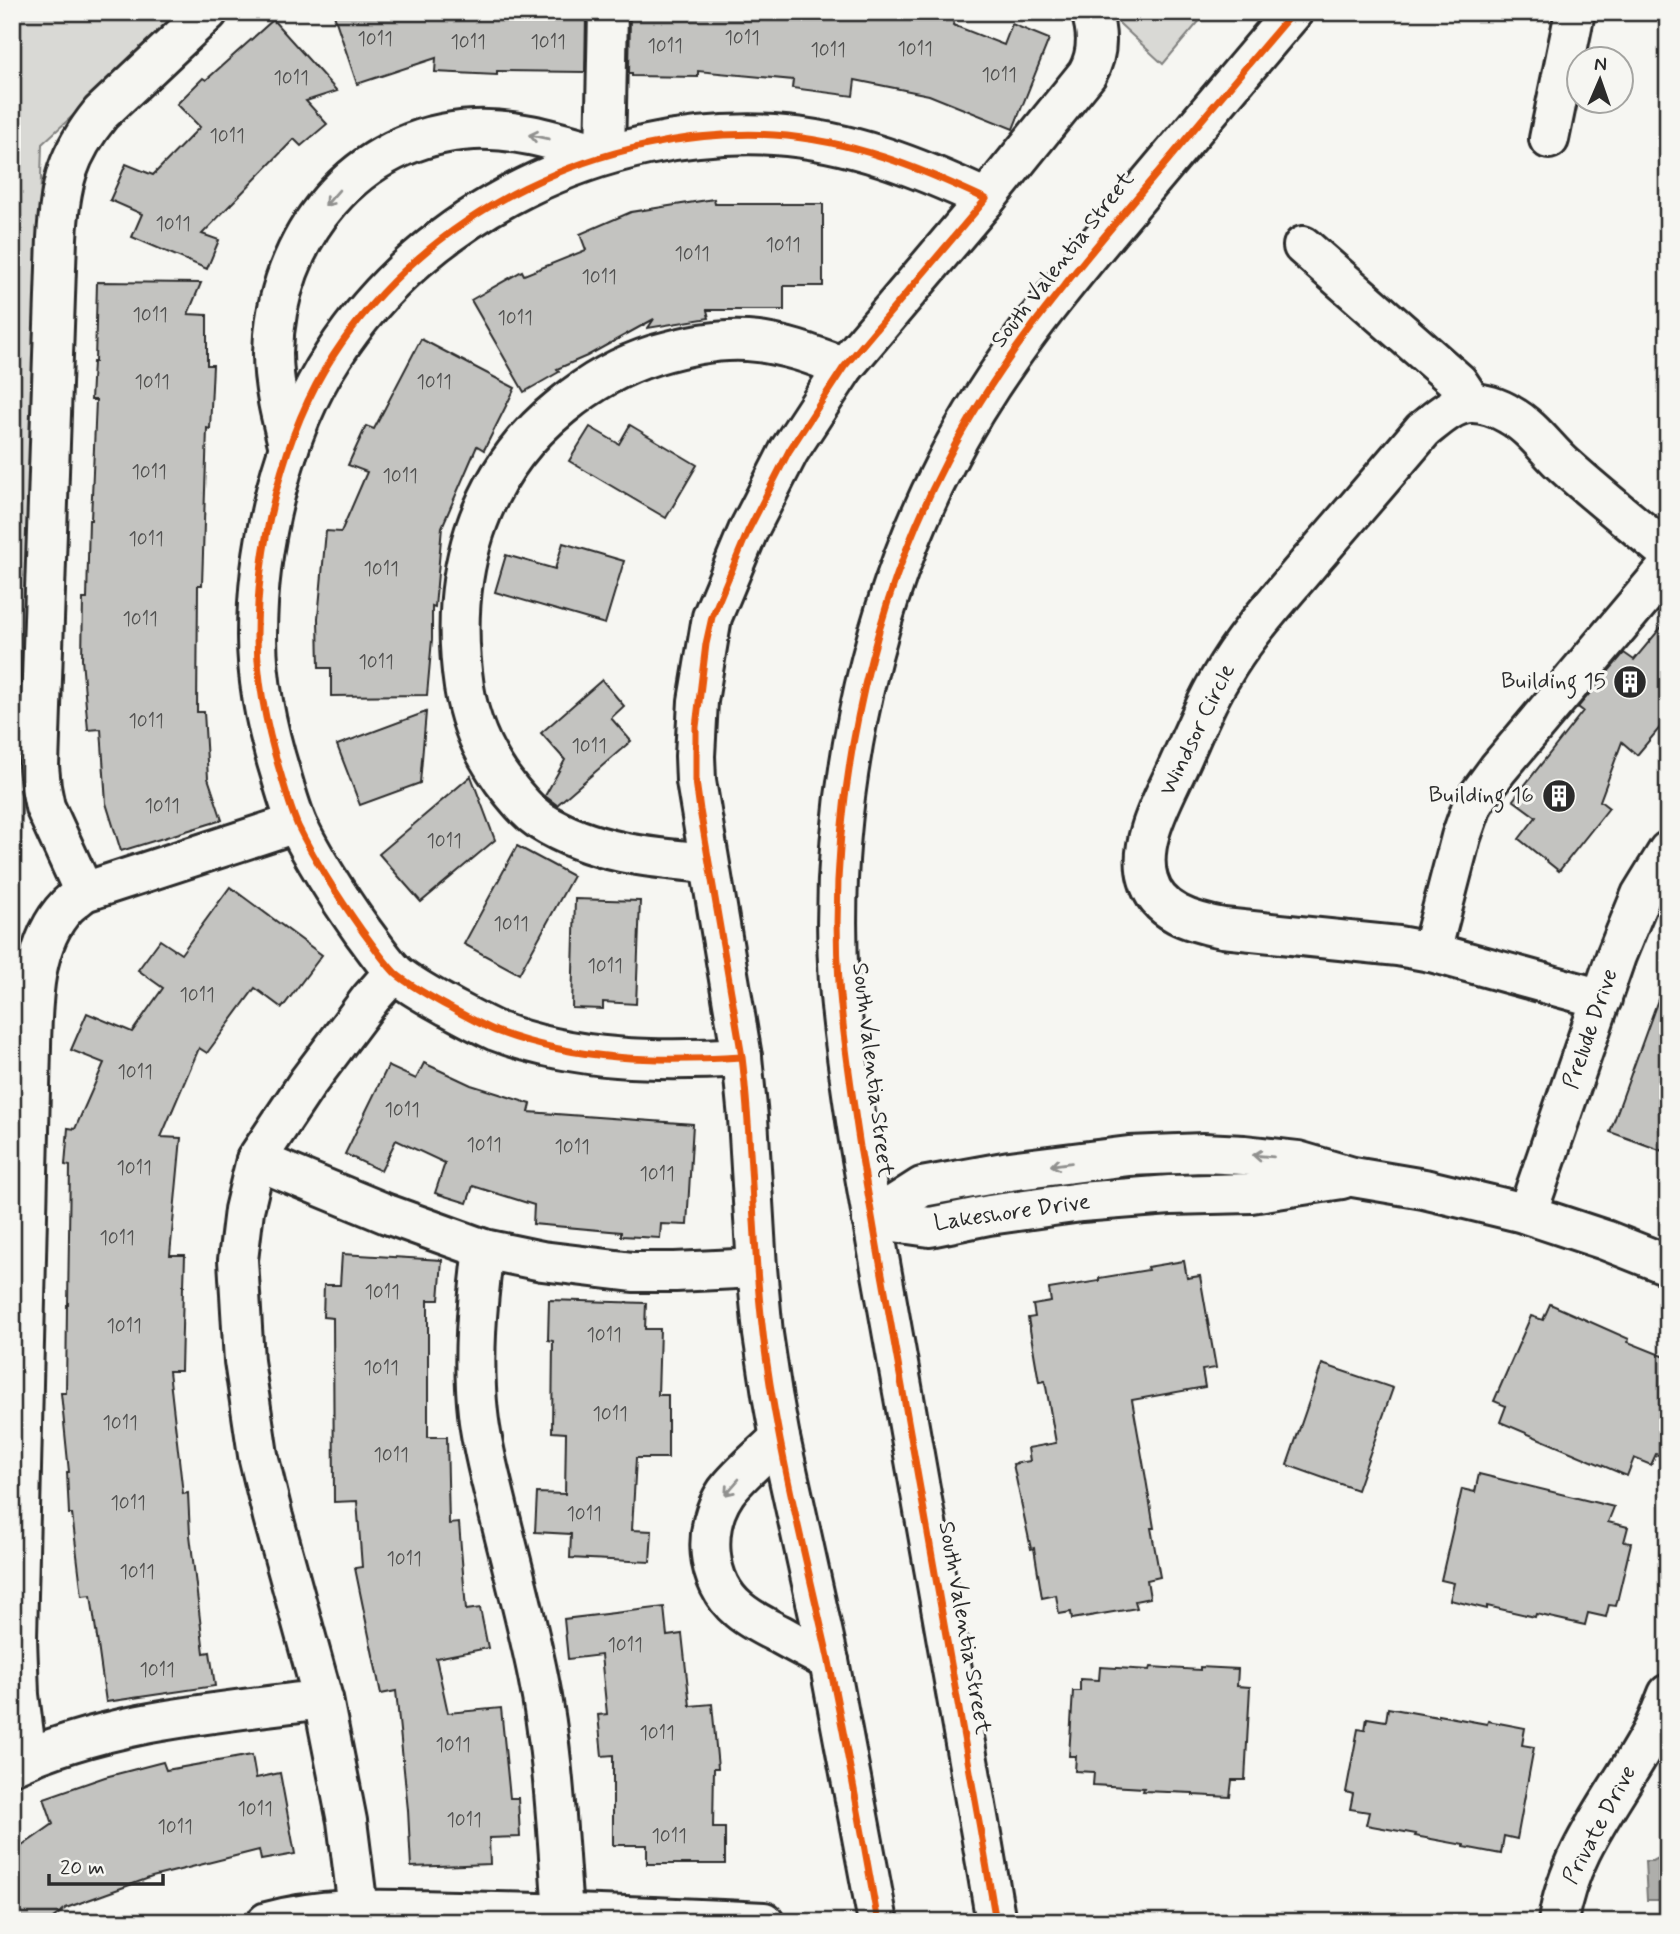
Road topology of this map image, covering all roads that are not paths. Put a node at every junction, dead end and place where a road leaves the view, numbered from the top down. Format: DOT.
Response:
graph roads {
  1 [pos="208,12"];
  2 [pos="608,12"];
  3 [pos="1091,12"];
  4 [pos="1293,12"];
  5 [pos="1575,12"];
  6 [pos="1549,139"];
  7 [pos="605,155"];
  8 [pos="986,199"];
  9 [pos="1303,246"];
  10 [pos="844,367"];
  11 [pos="1469,403"];
  12 [pos="289,448"];
  13 [pos="1668,553"];
  14 [pos="1668,567"];
  15 [pos="296,822"];
  16 [pos="1668,851"];
  17 [pos="709,863"];
  18 [pos="83,892"];
  19 [pos="1431,952"];
  20 [pos="394,972"];
  21 [pos="1601,999"];
  22 [pos="742,1057"];
  23 [pos="1129,1156"];
  24 [pos="256,1160"];
  25 [pos="1353,1177"];
  26 [pos="1132,1198"];
  27 [pos="1527,1214"];
  28 [pos="872,1219"];
  29 [pos="484,1249"];
  30 [pos="1668,1265"];
  31 [pos="757,1268"];
  32 [pos="780,1438"];
  33 [pos="829,1661"];
  34 [pos="1668,1694"];
  35 [pos="323,1699"];
  36 [pos="20,1762"];
  37 [pos="358,1909"];
  38 [pos="561,1917"];
  39 [pos="276,1920"];
  40 [pos="764,1922"];
  41 [pos="878,1922"];
  42 [pos="996,1922"];
  43 [pos="1558,1922"];
  1 -- 18 [label="street"];
  2 -- 7 [label="street"];
  3 -- 8 [label="street"];
  4 -- 28 [label="street, South Valentia Street"];
  5 -- 6 [label="street"];
  7 -- 8 [label="street"];
  7 -- 12 [label="street"];
  7 -- 12 [label="street, one-way"];
  8 -- 10 [label="street"];
  9 -- 11 [label="street"];
  10 -- 17 [label="street"];
  10 -- 17 [label="street"];
  11 -- 13 [label="street"];
  11 -- 19 [label="street, Windsor Circle"];
  12 -- 15 [label="street"];
  14 -- 19 [label="street"];
  15 -- 18 [label="street"];
  15 -- 20 [label="street"];
  16 -- 21 [label="street, Prelude Drive"];
  17 -- 22 [label="street"];
  18 -- 36 [label="street"];
  19 -- 21 [label="street, Windsor Circle"];
  20 -- 22 [label="street"];
  20 -- 24 [label="street"];
  21 -- 27 [label="street, Prelude Drive"];
  22 -- 31 [label="street"];
  25 -- 23 [label="street, Lakeshore Drive, one-way"];
  23 -- 26 [label="street"];
  23 -- 28 [label="street, Lakeshore Drive, one-way"];
  24 -- 29 [label="street"];
  24 -- 35 [label="street"];
  25 -- 26 [label="street, Lakeshore Drive"];
  25 -- 27 [label="street, Lakeshore Drive"];
  26 -- 28 [label="street, Lakeshore Drive"];
  27 -- 30 [label="street, Lakeshore Drive"];
  28 -- 42 [label="street, South Valentia Street"];
  29 -- 31 [label="street"];
  29 -- 38 [label="street"];
  31 -- 32 [label="street"];
  32 -- 33 [label="street"];
  32 -- 33 [label="street, one-way"];
  33 -- 41 [label="street"];
  34 -- 43 [label="street, Private Drive"];
  35 -- 36 [label="street"];
  35 -- 37 [label="street"];
  37 -- 38 [label="street"];
  37 -- 39 [label="street"];
  38 -- 40 [label="street"];
}
